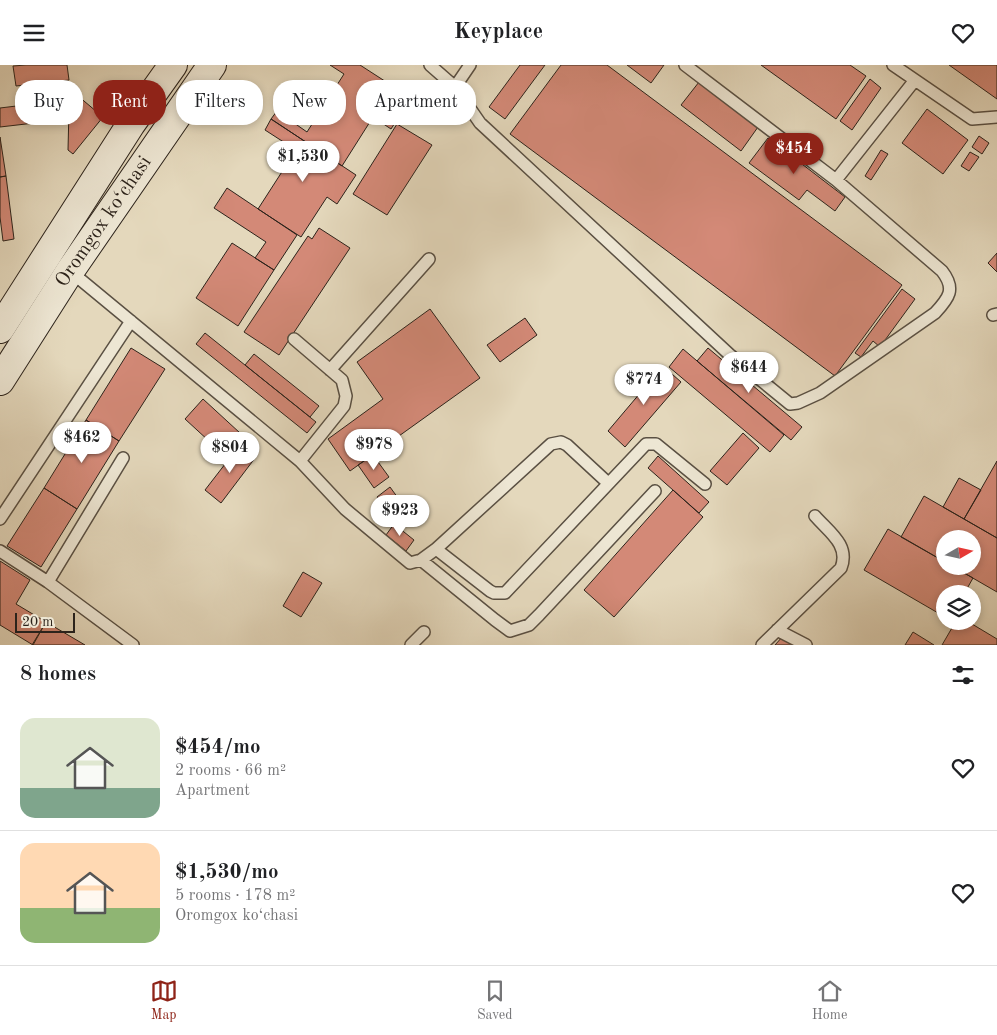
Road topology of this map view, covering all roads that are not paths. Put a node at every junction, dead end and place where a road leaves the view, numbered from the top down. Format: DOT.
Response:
graph roads {
  1 [pos="173,65"];
  2 [pos="212,65"];
  3 [pos="430,65"];
  4 [pos="470,65"];
  5 [pos="685,65"];
  6 [pos="893,65"];
  7 [pos="447,80"];
  8 [pos="460,80"];
  9 [pos="915,80"];
  10 [pos="476,117"];
  11 [pos="997,117"];
  12 [pos="836,180"];
  13 [pos="430,259"];
  14 [pos="70,271"];
  15 [pos="131,321"];
  16 [pos="0,329"];
  17 [pos="294,339"];
  18 [pos="330,369"];
  19 [pos="0,381"];
  20 [pos="124,457"];
  21 [pos="300,461"];
  22 [pos="608,483"];
  23 [pos="705,484"];
  24 [pos="655,491"];
  25 [pos="815,517"];
  26 [pos="0,519"];
  27 [pos="436,549"];
  28 [pos="0,551"];
  29 [pos="421,560"];
  30 [pos="48,582"];
  31 [pos="778,630"];
  32 [pos="424,632"];
  33 [pos="133,645"];
  34 [pos="411,645"];
  35 [pos="762,645"];
  36 [pos="806,645"];
  1 -- 16 [label="main road, Oromgox ko‘chasi"];
  2 -- 14 [label="main road, Oromgox ko‘chasi"];
  3 -- 7 [label="lane"];
  4 -- 8 [label="lane"];
  5 -- 12 [label="lane"];
  6 -- 9 [label="lane"];
  9 -- 11 [label="lane"];
  9 -- 12 [label="lane"];
  10 -- 12 [label="lane"];
  13 -- 18 [label="lane"];
  14 -- 15 [label="lane"];
  14 -- 19 [label="main road, Oromgox ko‘chasi"];
  15 -- 21 [label="lane"];
  15 -- 26 [label="lane"];
  17 -- 18 [label="lane"];
  18 -- 21 [label="lane"];
  20 -- 30 [label="lane"];
  21 -- 29 [label="lane"];
  22 -- 23 [label="lane"];
  22 -- 27 [label="lane"];
  22 -- 27 [label="lane"];
  24 -- 29 [label="lane"];
  25 -- 31 [label="lane"];
  27 -- 29 [label="lane"];
  28 -- 30 [label="lane"];
  30 -- 33 [label="lane"];
  31 -- 35 [label="lane"];
  31 -- 36 [label="lane"];
  32 -- 34 [label="lane"];
}
